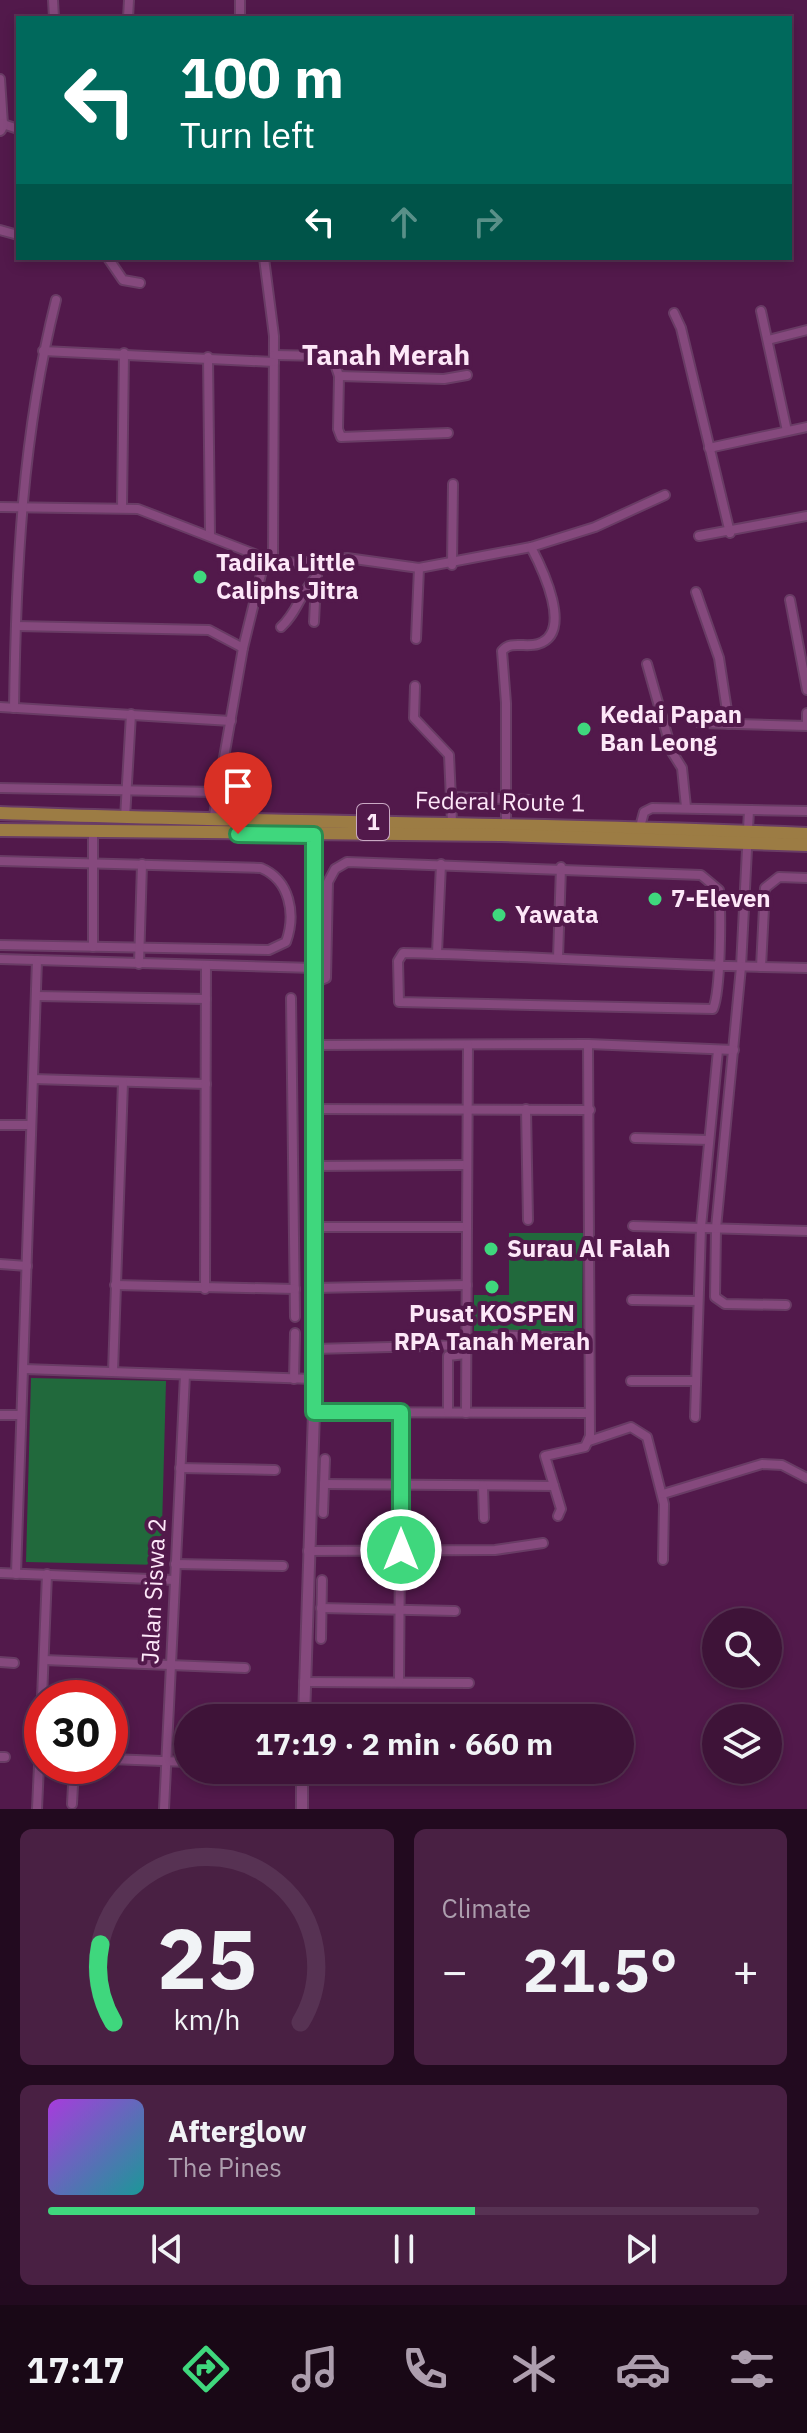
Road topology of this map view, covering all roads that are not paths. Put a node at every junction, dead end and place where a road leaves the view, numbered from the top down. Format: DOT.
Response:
graph roads {
  1 [pos="0,79"];
  2 [pos="2,127"];
  3 [pos="109,260"];
  4 [pos="264,260"];
  5 [pos="140,283"];
  6 [pos="56,300"];
  7 [pos="761,311"];
  8 [pos="674,313"];
  9 [pos="807,330"];
  10 [pos="768,340"];
  11 [pos="43,351"];
  12 [pos="124,353"];
  13 [pos="208,357"];
  14 [pos="274,359"];
  15 [pos="467,375"];
  16 [pos="339,376"];
  17 [pos="807,427"];
  18 [pos="787,431"];
  19 [pos="448,433"];
  20 [pos="709,448"];
  21 [pos="453,484"];
  22 [pos="665,495"];
  23 [pos="0,507"];
  24 [pos="122,507"];
  25 [pos="20,508"];
  26 [pos="807,516"];
  27 [pos="730,533"];
  28 [pos="210,534"];
  29 [pos="699,536"];
  30 [pos="531,547"];
  31 [pos="269,560"];
  32 [pos="317,560"];
  33 [pos="452,565"];
  34 [pos="419,568"];
  35 [pos="317,576"];
  36 [pos="696,592"];
  37 [pos="790,600"];
  38 [pos="314,622"];
  39 [pos="16,626"];
  40 [pos="281,627"];
  41 [pos="416,639"];
  42 [pos="243,648"];
  43 [pos="647,664"];
  44 [pos="415,686"];
  45 [pos="807,690"];
  46 [pos="0,707"];
  47 [pos="14,708"];
  48 [pos="807,713"];
  49 [pos="131,714"];
  50 [pos="231,721"];
  51 [pos="700,723"];
  52 [pos="729,724"];
  53 [pos="807,726"];
  54 [pos="0,788"];
  55 [pos="127,790"];
  56 [pos="217,792"];
  57 [pos="452,797"];
  58 [pos="506,799"];
  59 [pos="530,800"];
  60 [pos="686,807"];
  61 [pos="749,810"];
  62 [pos="807,811"];
  63 [pos="0,813"];
  64 [pos="125,818"];
  65 [pos="213,821"];
  66 [pos="452,822"];
  67 [pos="506,823"];
  68 [pos="640,827"];
  69 [pos="0,830"];
  70 [pos="93,832"];
  71 [pos="807,834"];
  72 [pos="314,835"];
  73 [pos="745,836"];
  74 [pos="807,845"];
  75 [pos="0,861"];
  76 [pos="93,863"];
  77 [pos="142,864"];
  78 [pos="441,864"];
  79 [pos="561,867"];
  80 [pos="807,878"];
  81 [pos="314,896"];
  82 [pos="328,896"];
  83 [pos="0,945"];
  84 [pos="93,947"];
  85 [pos="139,948"];
  86 [pos="437,953"];
  87 [pos="558,958"];
  88 [pos="0,959"];
  89 [pos="37,960"];
  90 [pos="139,964"];
  91 [pos="206,965"];
  92 [pos="717,965"];
  93 [pos="741,967"];
  94 [pos="761,967"];
  95 [pos="314,968"];
  96 [pos="807,968"];
  97 [pos="314,983"];
  98 [pos="36,996"];
  99 [pos="291,998"];
  100 [pos="206,999"];
  101 [pos="588,1044"];
  102 [pos="314,1045"];
  103 [pos="468,1045"];
  104 [pos="718,1050"];
  105 [pos="734,1050"];
  106 [pos="33,1079"];
  107 [pos="123,1082"];
  108 [pos="206,1084"];
  109 [pos="314,1109"];
  110 [pos="467,1109"];
  111 [pos="526,1109"];
  112 [pos="590,1110"];
  113 [pos="0,1125"];
  114 [pos="31,1125"];
  115 [pos="635,1138"];
  116 [pos="709,1140"];
  117 [pos="467,1165"];
  118 [pos="314,1166"];
  119 [pos="528,1220"];
  120 [pos="633,1226"];
  121 [pos="314,1227"];
  122 [pos="467,1227"];
  123 [pos="701,1227"];
  124 [pos="716,1228"];
  125 [pos="807,1231"];
  126 [pos="0,1264"];
  127 [pos="27,1266"];
  128 [pos="115,1285"];
  129 [pos="467,1285"];
  130 [pos="314,1288"];
  131 [pos="205,1289"];
  132 [pos="295,1289"];
  133 [pos="632,1300"];
  134 [pos="698,1301"];
  135 [pos="786,1305"];
  136 [pos="295,1317"];
  137 [pos="295,1333"];
  138 [pos="496,1335"];
  139 [pos="588,1339"];
  140 [pos="314,1349"];
  141 [pos="466,1350"];
  142 [pos="24,1369"];
  143 [pos="113,1372"];
  144 [pos="185,1375"];
  145 [pos="294,1379"];
  146 [pos="314,1379"];
  147 [pos="631,1381"];
  148 [pos="696,1381"];
  149 [pos="314,1412"];
  150 [pos="401,1412"];
  151 [pos="448,1412"];
  152 [pos="466,1413"];
  153 [pos="588,1413"];
  154 [pos="0,1415"];
  155 [pos="21,1415"];
  156 [pos="695,1417"];
  157 [pos="589,1441"];
  158 [pos="325,1459"];
  159 [pos="180,1468"];
  160 [pos="275,1470"];
  161 [pos="807,1478"];
  162 [pos="324,1484"];
  163 [pos="401,1485"];
  164 [pos="483,1486"];
  165 [pos="554,1486"];
  166 [pos="663,1494"];
  167 [pos="323,1513"];
  168 [pos="558,1516"];
  169 [pos="484,1518"];
  170 [pos="543,1543"];
  171 [pos="401,1550"];
  172 [pos="308,1551"];
  173 [pos="663,1560"];
  174 [pos="175,1564"];
  175 [pos="283,1566"];
  176 [pos="0,1573"];
  177 [pos="16,1574"];
  178 [pos="47,1574"];
  179 [pos="175,1580"];
  180 [pos="322,1580"];
  181 [pos="321,1608"];
  182 [pos="400,1610"];
  183 [pos="455,1611"];
  184 [pos="321,1639"];
  185 [pos="44,1660"];
  186 [pos="0,1662"];
  187 [pos="14,1663"];
  188 [pos="171,1665"];
  189 [pos="245,1668"];
  190 [pos="43,1680"];
  191 [pos="304,1682"];
  192 [pos="399,1682"];
  193 [pos="469,1683"];
  194 [pos="304,1704"];
  195 [pos="128,1760"];
  196 [pos="166,1761"];
  197 [pos="174,1761"];
  198 [pos="39,1784"];
  199 [pos="73,1784"];
  200 [pos="302,1784"];
  201 [pos="72,1804"];
  202 [pos="37,1809"];
  203 [pos="164,1809"];
  204 [pos="302,1809"];
  1 -- 2 [label="street"];
  3 -- 5 [label="street"];
  4 -- 14 [label="street"];
  6 -- 11 [label="street"];
  7 -- 10 [label="street"];
  8 -- 20 [label="street"];
  9 -- 10 [label="street"];
  10 -- 18 [label="street"];
  11 -- 12 [label="street"];
  11 -- 25 [label="street"];
  12 -- 13 [label="street"];
  12 -- 24 [label="street"];
  13 -- 14 [label="street"];
  13 -- 28 [label="street"];
  14 -- 16 [label="street"];
  14 -- 31 [label="street"];
  15 -- 16 [label="street"];
  16 -- 19 [label="street"];
  17 -- 18 [label="street"];
  18 -- 20 [label="street"];
  20 -- 27 [label="street"];
  21 -- 33 [label="street"];
  22 -- 30 [label="street"];
  23 -- 25 [label="street"];
  24 -- 25 [label="street"];
  24 -- 28 [label="street"];
  25 -- 39 [label="street"];
  26 -- 27 [label="street"];
  27 -- 29 [label="street"];
  28 -- 31 [label="street"];
  30 -- 33 [label="street"];
  30 -- 58 [label="street"];
  31 -- 32 [label="street"];
  31 -- 42 [label="street"];
  32 -- 34 [label="street"];
  32 -- 35 [label="street"];
  33 -- 34 [label="street"];
  34 -- 41 [label="street"];
  35 -- 38 [label="street"];
  35 -- 40 [label="street"];
  36 -- 52 [label="street"];
  37 -- 45 [label="street"];
  39 -- 42 [label="street"];
  39 -- 47 [label="street"];
  42 -- 50 [label="street"];
  43 -- 60 [label="street"];
  44 -- 57 [label="street"];
  46 -- 47 [label="street"];
  47 -- 49 [label="street"];
  48 -- 53 [label="street"];
  49 -- 50 [label="street"];
  49 -- 55 [label="street"];
  50 -- 56 [label="street"];
  51 -- 52 [label="street"];
  52 -- 53 [label="street"];
  54 -- 55 [label="street"];
  55 -- 56 [label="street"];
  55 -- 64 [label="street"];
  56 -- 65 [label="street"];
  57 -- 58 [label="street"];
  57 -- 66 [label="street"];
  58 -- 59 [label="street"];
  58 -- 67 [label="street"];
  60 -- 61 [label="street"];
  60 -- 68 [label="street"];
  61 -- 62 [label="street"];
  61 -- 73 [label="street"];
  63 -- 64 [label="highway, Federal Route 1 / 1"];
  64 -- 65 [label="highway, Federal Route 1 / 1"];
  65 -- 66 [label="highway, Federal Route 1 / 1"];
  66 -- 67 [label="highway, Federal Route 1 / 1"];
  67 -- 68 [label="highway, Federal Route 1 / 1"];
  68 -- 73 [label="highway, Federal Route 1 / 1"];
  69 -- 70 [label="highway, Federal Route 1 / 1"];
  70 -- 72 [label="highway, Federal Route 1 / 1"];
  70 -- 76 [label="street"];
  71 -- 73 [label="highway, Federal Route 1 / 1"];
  72 -- 73 [label="highway, Federal Route 1 / 1"];
  72 -- 81 [label="street"];
  73 -- 74 [label="highway, Federal Route 1 / 1"];
  73 -- 93 [label="street"];
  75 -- 76 [label="street"];
  76 -- 77 [label="street"];
  76 -- 84 [label="street"];
  77 -- 85 [label="street"];
  77 -- 85 [label="street"];
  78 -- 79 [label="street"];
  78 -- 82 [label="street"];
  78 -- 86 [label="street"];
  79 -- 87 [label="street"];
  79 -- 92 [label="street"];
  80 -- 94 [label="street"];
  81 -- 82 [label="street"];
  81 -- 95 [label="street"];
  82 -- 97 [label="street"];
  83 -- 84 [label="street"];
  84 -- 85 [label="street"];
  85 -- 90 [label="street"];
  86 -- 87 [label="street"];
  86 -- 92 [label="street"];
  87 -- 92 [label="street"];
  88 -- 89 [label="street"];
  89 -- 90 [label="street"];
  89 -- 98 [label="street"];
  90 -- 91 [label="street"];
  91 -- 95 [label="street"];
  91 -- 100 [label="street"];
  92 -- 93 [label="street"];
  93 -- 94 [label="street"];
  93 -- 105 [label="street"];
  94 -- 96 [label="street"];
  95 -- 97 [label="street"];
  97 -- 102 [label="street"];
  98 -- 100 [label="street"];
  98 -- 106 [label="street"];
  99 -- 132 [label="street"];
  100 -- 108 [label="street"];
  101 -- 103 [label="street"];
  101 -- 104 [label="street"];
  101 -- 112 [label="street"];
  102 -- 103 [label="street"];
  102 -- 109 [label="street"];
  103 -- 110 [label="street"];
  104 -- 105 [label="street"];
  104 -- 116 [label="street"];
  105 -- 124 [label="street"];
  106 -- 107 [label="street"];
  106 -- 114 [label="street"];
  107 -- 108 [label="street"];
  107 -- 128 [label="street"];
  108 -- 131 [label="street"];
  109 -- 110 [label="street"];
  109 -- 118 [label="street"];
  110 -- 111 [label="street"];
  110 -- 117 [label="street"];
  111 -- 112 [label="street"];
  111 -- 119 [label="street"];
  112 -- 139 [label="street"];
  113 -- 114 [label="street"];
  114 -- 127 [label="street"];
  115 -- 116 [label="street"];
  116 -- 123 [label="street"];
  117 -- 118 [label="street"];
  117 -- 122 [label="street"];
  118 -- 121 [label="street"];
  120 -- 123 [label="street"];
  121 -- 122 [label="street"];
  121 -- 130 [label="street"];
  122 -- 129 [label="street"];
  123 -- 124 [label="street"];
  123 -- 134 [label="street"];
  124 -- 125 [label="street"];
  124 -- 135 [label="street"];
  126 -- 127 [label="street"];
  127 -- 142 [label="street"];
  128 -- 131 [label="street"];
  128 -- 143 [label="street"];
  129 -- 130 [label="street"];
  129 -- 141 [label="street"];
  130 -- 140 [label="street"];
  131 -- 132 [label="street"];
  132 -- 136 [label="street"];
  133 -- 134 [label="street"];
  134 -- 148 [label="street"];
  137 -- 145 [label="street"];
  138 -- 139 [label="street"];
  139 -- 153 [label="street"];
  140 -- 141 [label="street"];
  140 -- 146 [label="street"];
  141 -- 151 [label="street"];
  141 -- 152 [label="street"];
  142 -- 143 [label="street"];
  142 -- 155 [label="street"];
  143 -- 144 [label="street"];
  144 -- 145 [label="street"];
  144 -- 159 [label="street, Jalan Siswa 2"];
  145 -- 146 [label="street"];
  146 -- 149 [label="street"];
  147 -- 148 [label="street"];
  148 -- 156 [label="street"];
  149 -- 150 [label="street"];
  149 -- 172 [label="street"];
  150 -- 151 [label="street"];
  150 -- 163 [label="street"];
  151 -- 152 [label="street"];
  152 -- 153 [label="street"];
  153 -- 157 [label="street"];
  154 -- 155 [label="street"];
  155 -- 177 [label="street"];
  157 -- 165 [label="street"];
  157 -- 166 [label="street"];
  158 -- 162 [label="street"];
  159 -- 160 [label="street"];
  159 -- 174 [label="street, Jalan Siswa 2"];
  161 -- 166 [label="street"];
  162 -- 163 [label="street"];
  162 -- 167 [label="street"];
  163 -- 164 [label="street"];
  163 -- 171 [label="street"];
  164 -- 165 [label="street"];
  164 -- 169 [label="street"];
  165 -- 168 [label="street"];
  166 -- 173 [label="street"];
  170 -- 171 [label="street"];
  171 -- 172 [label="street"];
  171 -- 182 [label="street"];
  172 -- 191 [label="street"];
  174 -- 175 [label="street"];
  174 -- 179 [label="street, Jalan Siswa 2"];
  176 -- 177 [label="street"];
  177 -- 178 [label="street"];
  178 -- 179 [label="street"];
  178 -- 185 [label="street"];
  179 -- 188 [label="street, Jalan Siswa 2"];
  180 -- 181 [label="street"];
  181 -- 182 [label="street"];
  181 -- 184 [label="street"];
  182 -- 183 [label="street"];
  182 -- 192 [label="street"];
  185 -- 188 [label="street"];
  185 -- 190 [label="street"];
  186 -- 187 [label="street"];
  188 -- 189 [label="street"];
  188 -- 196 [label="street, Jalan Siswa 2"];
  191 -- 192 [label="street"];
  191 -- 194 [label="street"];
  192 -- 193 [label="street"];
  195 -- 196 [label="street"];
  196 -- 197 [label="street"];
  196 -- 203 [label="street, Jalan Siswa 2"];
  198 -- 202 [label="street"];
  199 -- 201 [label="street"];
  200 -- 204 [label="street"];
}
